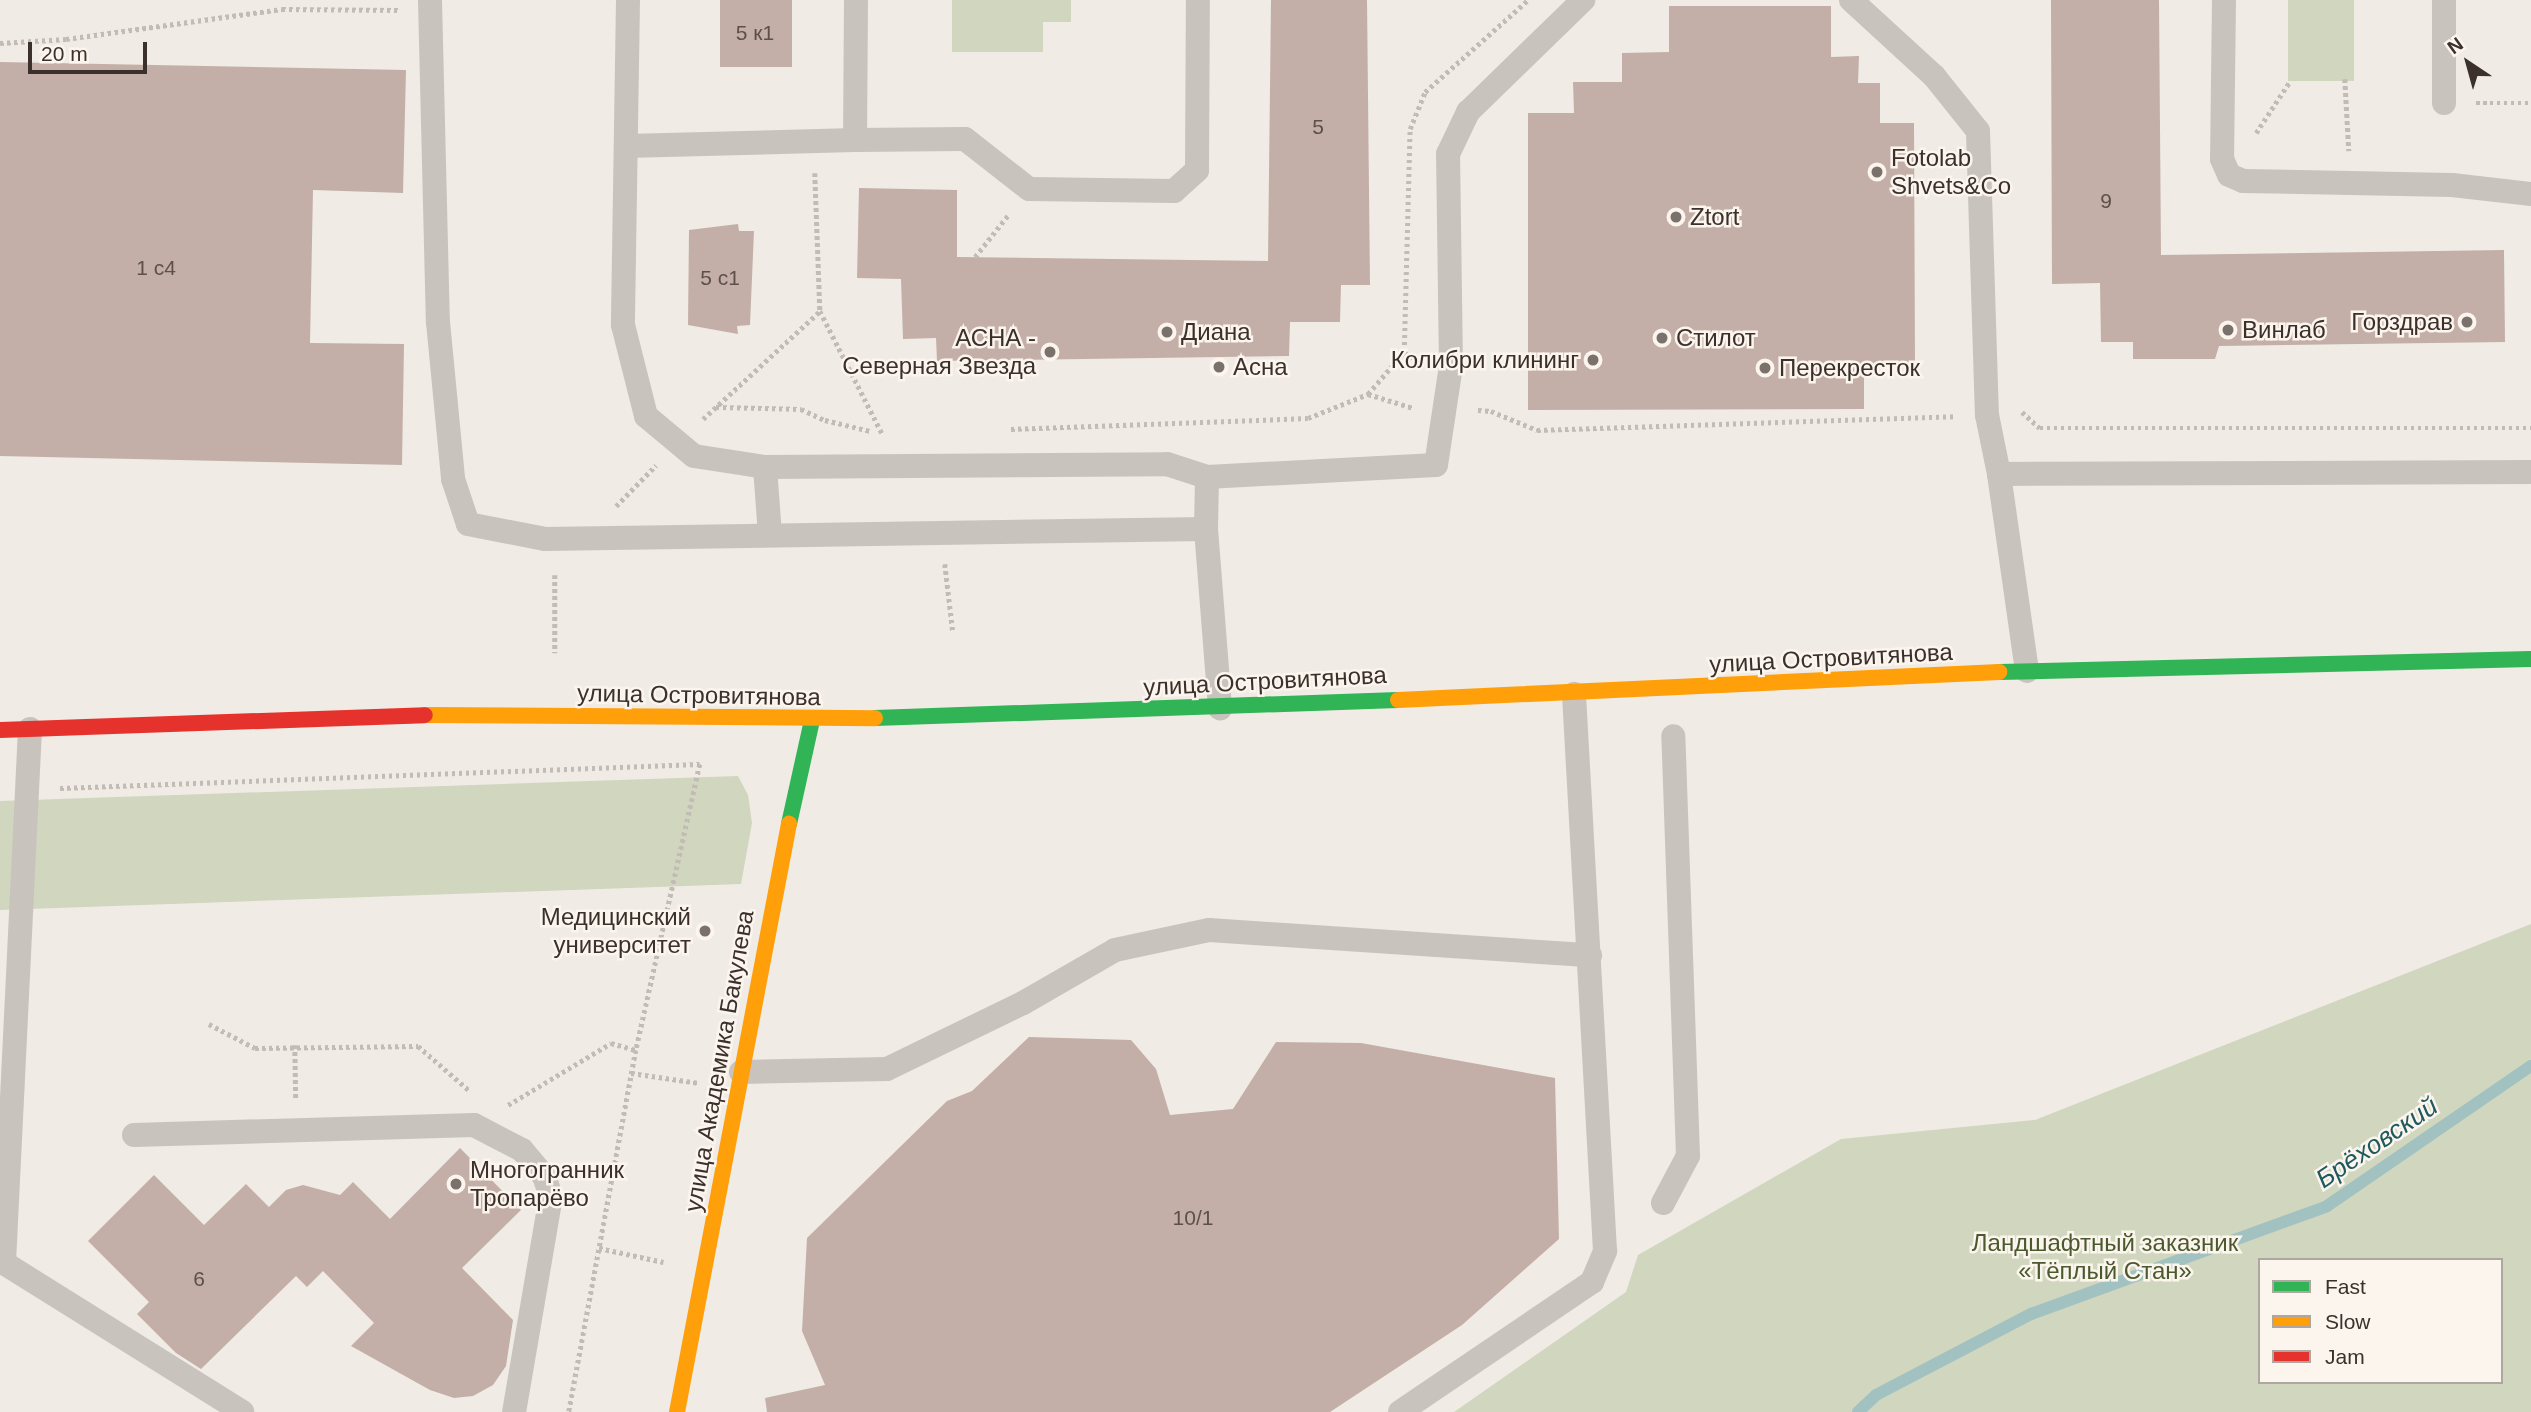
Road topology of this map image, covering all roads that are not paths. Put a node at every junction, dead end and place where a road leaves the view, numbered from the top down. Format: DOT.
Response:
graph roads {
  1 [pos="628,0"];
  2 [pos="856,0"];
  3 [pos="1198,0"];
  4 [pos="1583,0"];
  5 [pos="1851,0"];
  6 [pos="2224,0"];
  7 [pos="2444,0"];
  8 [pos="430,5"];
  9 [pos="2444,103"];
  10 [pos="855,140"];
  11 [pos="626,146"];
  12 [pos="2531,194"];
  13 [pos="765,467"];
  14 [pos="2531,472"];
  15 [pos="1999,474"];
  16 [pos="1208,477"];
  17 [pos="1206,529"];
  18 [pos="770,535"];
  19 [pos="2531,659"];
  20 [pos="2026,671"];
  21 [pos="1574,694"];
  22 [pos="1220,708"];
  23 [pos="812,720"];
  24 [pos="30,729"];
  25 [pos="0,730"];
  26 [pos="1673,736"];
  27 [pos="1590,955"];
  28 [pos="739,1080"];
  29 [pos="134,1135"];
  30 [pos="1663,1203"];
  31 [pos="242,1412"];
  32 [pos="514,1412"];
  33 [pos="677,1412"];
  34 [pos="1400,1412"];
  1 -- 11 [label="lane"];
  2 -- 10 [label="lane"];
  3 -- 10 [label="lane"];
  4 -- 16 [label="lane"];
  5 -- 15 [label="lane"];
  6 -- 12 [label="lane"];
  7 -- 9 [label="lane"];
  8 -- 18 [label="lane"];
  10 -- 11 [label="lane"];
  11 -- 13 [label="lane"];
  13 -- 16 [label="lane"];
  13 -- 18 [label="lane"];
  14 -- 15 [label="lane"];
  15 -- 20 [label="lane"];
  16 -- 17 [label="lane"];
  17 -- 18 [label="lane"];
  17 -- 22 [label="lane"];
  19 -- 20 [label="main road, улица Островитянова"];
  20 -- 21 [label="main road, улица Островитянова"];
  21 -- 22 [label="main road, улица Островитянова"];
  21 -- 27 [label="lane"];
  22 -- 23 [label="main road, улица Островитянова"];
  23 -- 24 [label="main road, улица Островитянова"];
  23 -- 28 [label="main road, улица Академика Бакулева"];
  24 -- 25 [label="main road, улица Островитянова"];
  24 -- 31 [label="lane"];
  26 -- 30 [label="lane"];
  27 -- 28 [label="lane"];
  27 -- 34 [label="lane"];
  28 -- 33 [label="main road, улица Академика Бакулева"];
  29 -- 32 [label="lane"];
}
